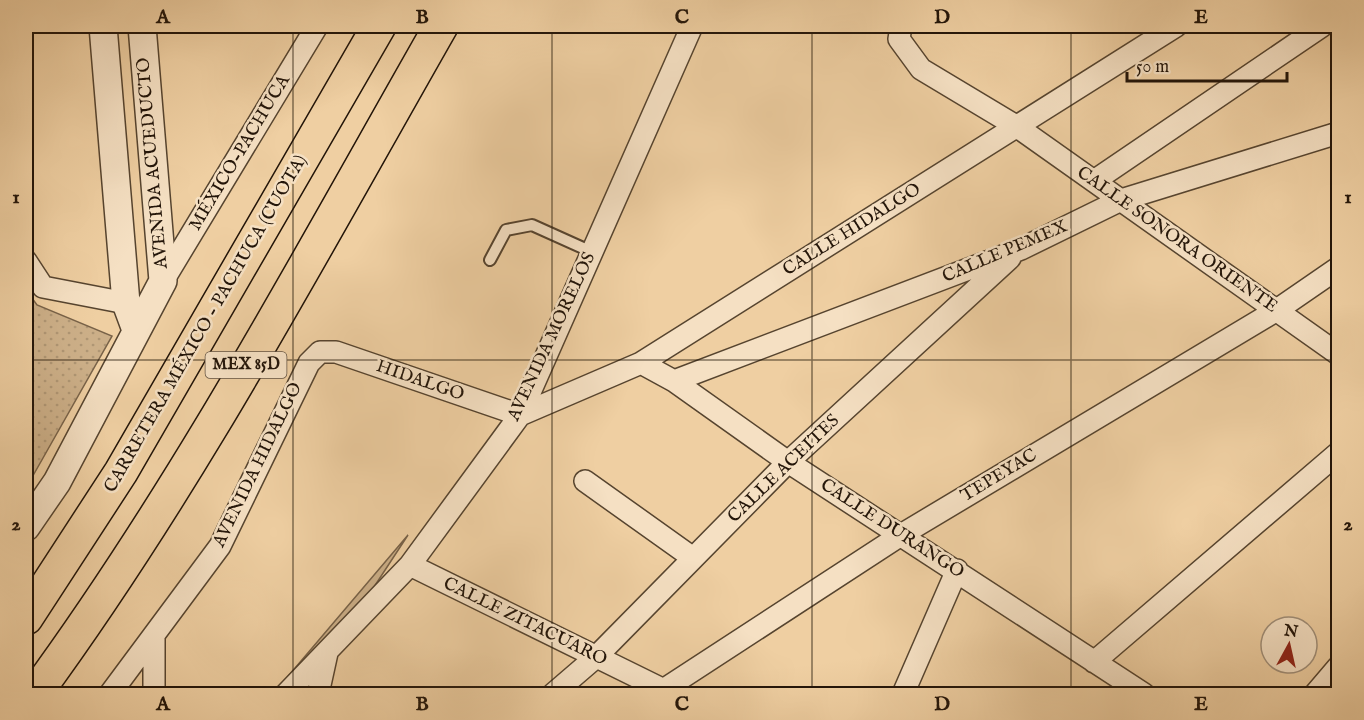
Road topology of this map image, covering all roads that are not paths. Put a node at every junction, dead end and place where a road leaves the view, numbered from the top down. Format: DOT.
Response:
graph roads {
  1 [pos="103,26"];
  2 [pos="142,26"];
  3 [pos="317,26"];
  4 [pos="379,26"];
  5 [pos="441,26"];
  6 [pos="692,26"];
  7 [pos="901,26"];
  8 [pos="1176,26"];
  9 [pos="1322,26"];
  10 [pos="1016,126"];
  11 [pos="1338,133"];
  12 [pos="1094,182"];
  13 [pos="1121,200"];
  14 [pos="1021,249"];
  15 [pos="592,252"];
  16 [pos="490,260"];
  17 [pos="26,261"];
  18 [pos="1338,268"];
  19 [pos="163,281"];
  20 [pos="126,303"];
  21 [pos="1277,310"];
  22 [pos="136,330"];
  23 [pos="320,351"];
  24 [pos="1338,354"];
  25 [pos="640,363"];
  26 [pos="674,381"];
  27 [pos="520,415"];
  28 [pos="1338,453"];
  29 [pos="788,462"];
  30 [pos="585,481"];
  31 [pos="26,527"];
  32 [pos="901,535"];
  33 [pos="693,558"];
  34 [pos="410,564"];
  35 [pos="957,570"];
  36 [pos="26,618"];
  37 [pos="154,637"];
  38 [pos="327,653"];
  39 [pos="596,657"];
  40 [pos="1094,662"];
  41 [pos="1338,667"];
  42 [pos="664,693"];
  43 [pos="35,694"];
  44 [pos="110,694"];
  45 [pos="154,694"];
  46 [pos="286,694"];
  47 [pos="318,694"];
  48 [pos="553,694"];
  49 [pos="903,694"];
  50 [pos="1144,694"];
  51 [pos="1315,694"];
  1 -- 20 [label="street, AVENIDA ACUEDUCTO"];
  2 -- 19 [label="street, AVENIDA ACUEDUCTO"];
  3 -- 19 [label="street, MÉXICO-PACHUCA"];
  4 -- 36 [label="highway, CARRETERA MÉXICO - PACHUCA (CUOTA) / MEX 85D"];
  5 -- 43 [label="highway, MEX 85D"];
  6 -- 15 [label="street, AVENIDA MORELOS"];
  7 -- 10 [label="street, CALLE SONORA ORIENTE"];
  8 -- 10 [label="street, CALLE HIDALGO"];
  9 -- 12 [label="street"];
  10 -- 12 [label="street, CALLE SONORA ORIENTE"];
  10 -- 25 [label="street, CALLE HIDALGO"];
  11 -- 13 [label="street, CALLE PEMEX"];
  12 -- 13 [label="street, CALLE SONORA ORIENTE"];
  13 -- 14 [label="street, CALLE PEMEX"];
  13 -- 21 [label="street, CALLE SONORA ORIENTE"];
  14 -- 26 [label="street, CALLE PEMEX"];
  14 -- 29 [label="street, CALLE ACEITES"];
  15 -- 16 [label="lane"];
  15 -- 27 [label="street, AVENIDA MORELOS"];
  17 -- 20 [label="street"];
  18 -- 21 [label="street, TEPEYAC"];
  19 -- 22 [label="street, AVENIDA ACUEDUCTO"];
  20 -- 22 [label="street, AVENIDA ACUEDUCTO"];
  21 -- 24 [label="street, CALLE SONORA ORIENTE"];
  21 -- 32 [label="street, TEPEYAC"];
  22 -- 31 [label="street, AVENIDA ACUEDUCTO"];
  23 -- 27 [label="street, HIDALGO"];
  23 -- 37 [label="street, AVENIDA HIDALGO"];
  25 -- 26 [label="street, CALLE DURANGO"];
  25 -- 27 [label="street, CALLE HIDALGO"];
  26 -- 29 [label="street, CALLE DURANGO"];
  27 -- 34 [label="street, AVENIDA MORELOS"];
  28 -- 40 [label="street"];
  29 -- 32 [label="street, CALLE DURANGO"];
  29 -- 33 [label="street, CALLE ACEITES"];
  30 -- 33 [label="street"];
  32 -- 35 [label="street, CALLE DURANGO"];
  32 -- 42 [label="street, TEPEYAC"];
  33 -- 39 [label="street, CALLE ACEITES"];
  34 -- 38 [label="street, AVENIDA MORELOS"];
  34 -- 39 [label="street, CALLE ZITACUARO"];
  35 -- 40 [label="street, CALLE DURANGO"];
  35 -- 49 [label="street"];
  37 -- 44 [label="street, AVENIDA HIDALGO"];
  37 -- 45 [label="street"];
  38 -- 46 [label="street, AVENIDA MORELOS"];
  38 -- 47 [label="street"];
  39 -- 42 [label="street, CALLE ZITACUARO"];
  39 -- 48 [label="street, CALLE ACEITES"];
  40 -- 50 [label="street, CALLE DURANGO"];
  41 -- 51 [label="street"];
}
